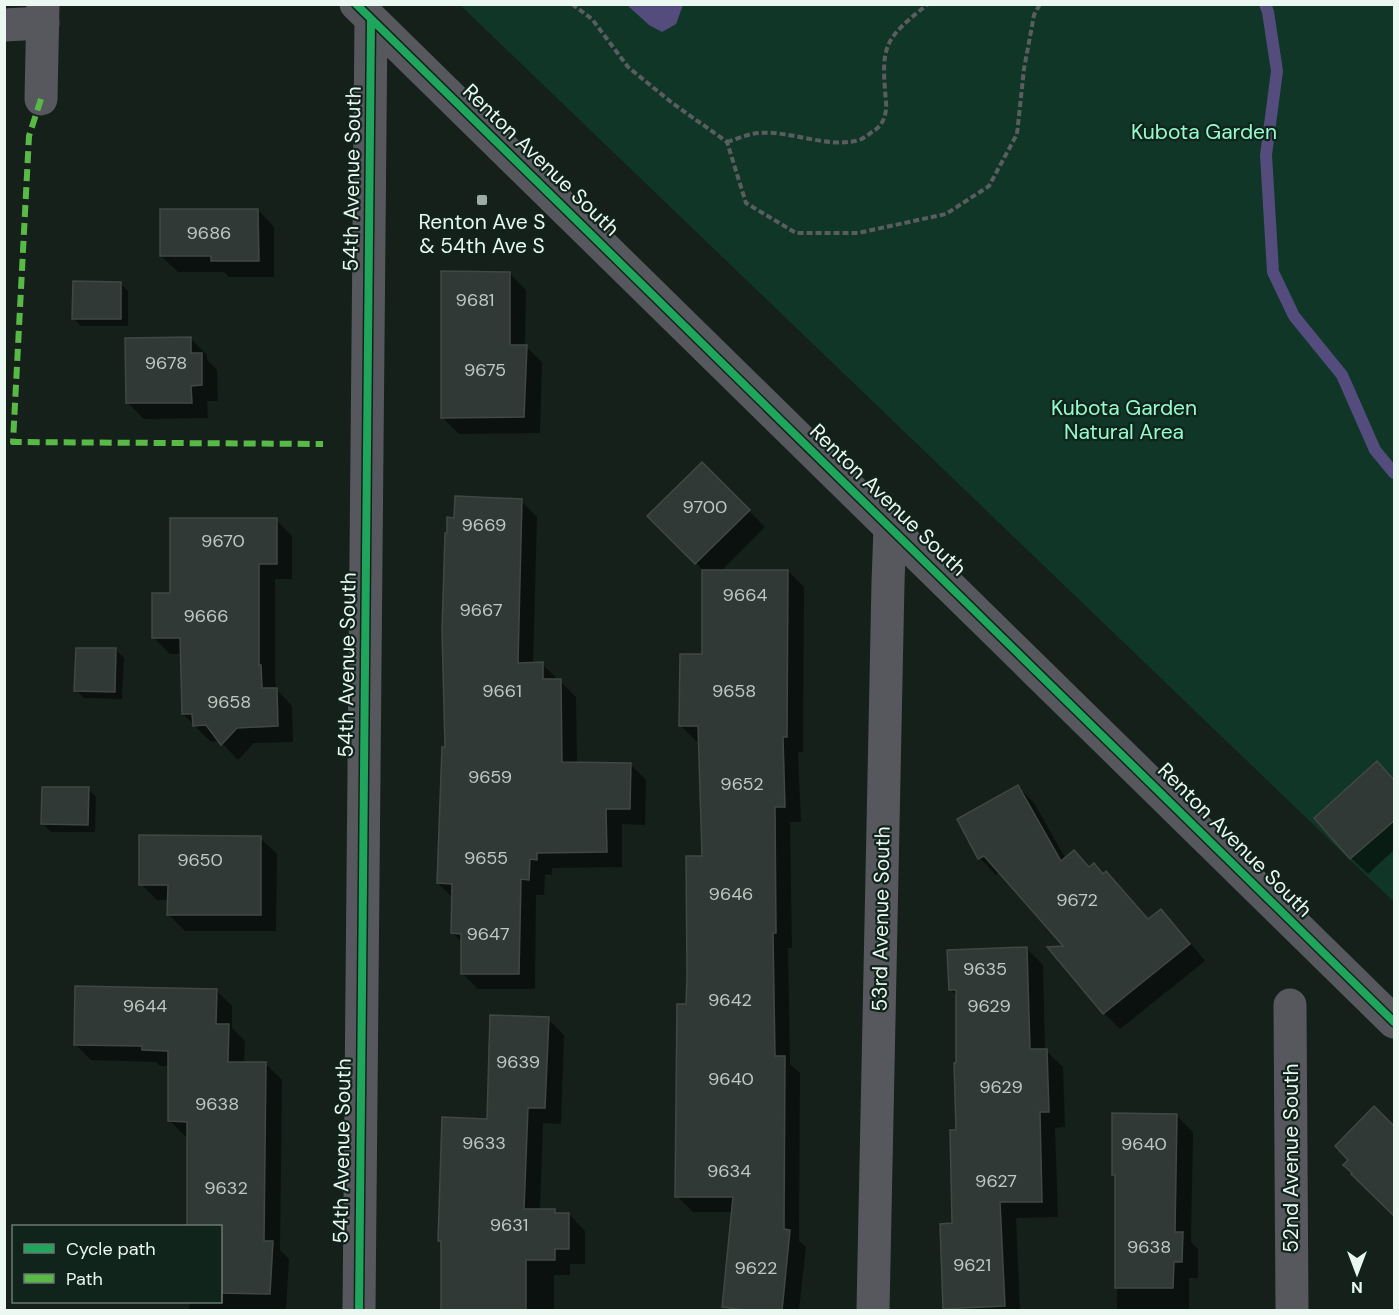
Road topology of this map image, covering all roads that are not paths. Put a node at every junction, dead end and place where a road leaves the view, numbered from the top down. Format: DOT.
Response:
graph roads {
  1 [pos="363,12"];
  2 [pos="43,14"];
  3 [pos="4,25"];
  4 [pos="41,99"];
  5 [pos="890,527"];
  6 [pos="1290,1005"];
  7 [pos="1395,1022"];
  8 [pos="359,1311"];
  9 [pos="873,1311"];
  10 [pos="1292,1311"];
  1 -- 5 [label="main road, Renton Avenue South"];
  1 -- 8 [label="street, 54th Avenue South"];
  2 -- 3 [label="street"];
  2 -- 4 [label="street"];
  5 -- 7 [label="main road, Renton Avenue South"];
  5 -- 9 [label="street, 53rd Avenue South"];
  6 -- 10 [label="street, 52nd Avenue South"];
}
